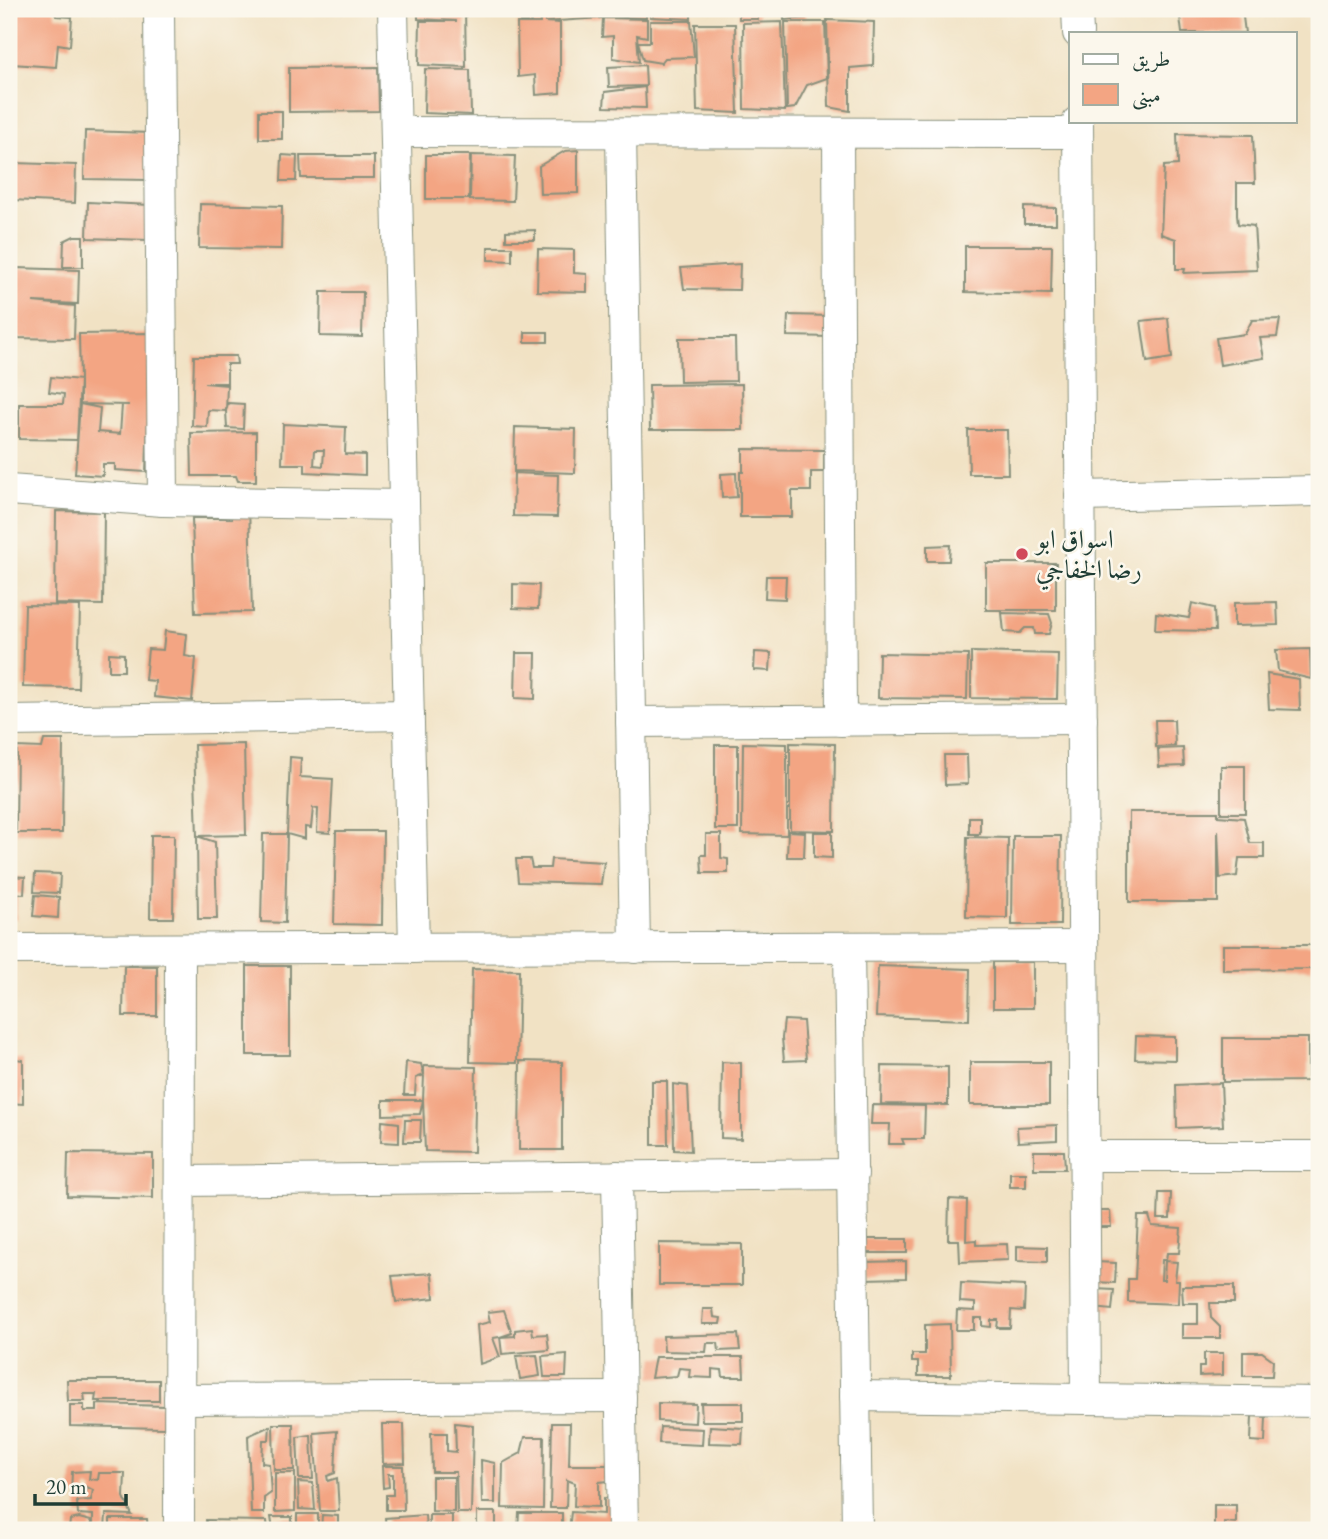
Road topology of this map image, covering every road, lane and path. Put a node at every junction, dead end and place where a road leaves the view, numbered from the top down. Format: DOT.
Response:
graph roads {
  1 [pos="159,9"];
  2 [pos="393,9"];
  3 [pos="1077,9"];
  4 [pos="1078,32"];
  5 [pos="1078,127"];
  6 [pos="396,132"];
  7 [pos="621,133"];
  8 [pos="838,133"];
  9 [pos="9,490"];
  10 [pos="1319,491"];
  11 [pos="1080,496"];
  12 [pos="163,501"];
  13 [pos="404,505"];
  14 [pos="409,715"];
  15 [pos="1082,719"];
  16 [pos="9,721"];
  17 [pos="841,721"];
  18 [pos="631,722"];
  19 [pos="1083,946"];
  20 [pos="849,947"];
  21 [pos="414,948"];
  22 [pos="635,948"];
  23 [pos="9,949"];
  24 [pos="180,949"];
  25 [pos="1084,1156"];
  26 [pos="1319,1156"];
  27 [pos="853,1174"];
  28 [pos="617,1176"];
  29 [pos="180,1181"];
  30 [pos="855,1396"];
  31 [pos="621,1397"];
  32 [pos="179,1399"];
  33 [pos="1086,1399"];
  34 [pos="1319,1402"];
  35 [pos="179,1530"];
  36 [pos="623,1530"];
  37 [pos="857,1530"];
  1 -- 12 [label="street"];
  2 -- 6 [label="street"];
  3 -- 4 [label="street"];
  5 -- 8 [label="street"];
  5 -- 11 [label="street"];
  6 -- 7 [label="street"];
  6 -- 13 [label="street"];
  7 -- 8 [label="street"];
  7 -- 18 [label="street"];
  8 -- 17 [label="street"];
  9 -- 12 [label="street"];
  10 -- 11 [label="street"];
  11 -- 15 [label="street"];
  12 -- 13 [label="street"];
  13 -- 14 [label="street"];
  14 -- 16 [label="street"];
  14 -- 21 [label="street"];
  15 -- 17 [label="street"];
  15 -- 19 [label="street"];
  17 -- 18 [label="street"];
  18 -- 22 [label="street"];
  19 -- 20 [label="street"];
  19 -- 25 [label="street"];
  20 -- 22 [label="street"];
  20 -- 27 [label="street"];
  21 -- 22 [label="street"];
  21 -- 24 [label="street"];
  23 -- 24 [label="street"];
  24 -- 29 [label="street"];
  25 -- 26 [label="street"];
  25 -- 33 [label="street"];
  27 -- 28 [label="street"];
  27 -- 30 [label="street"];
  28 -- 29 [label="street"];
  28 -- 31 [label="street"];
  29 -- 32 [label="street"];
  30 -- 33 [label="street"];
  30 -- 37 [label="street"];
  31 -- 32 [label="street"];
  31 -- 36 [label="street"];
  32 -- 35 [label="street"];
  33 -- 34 [label="street"];
}
